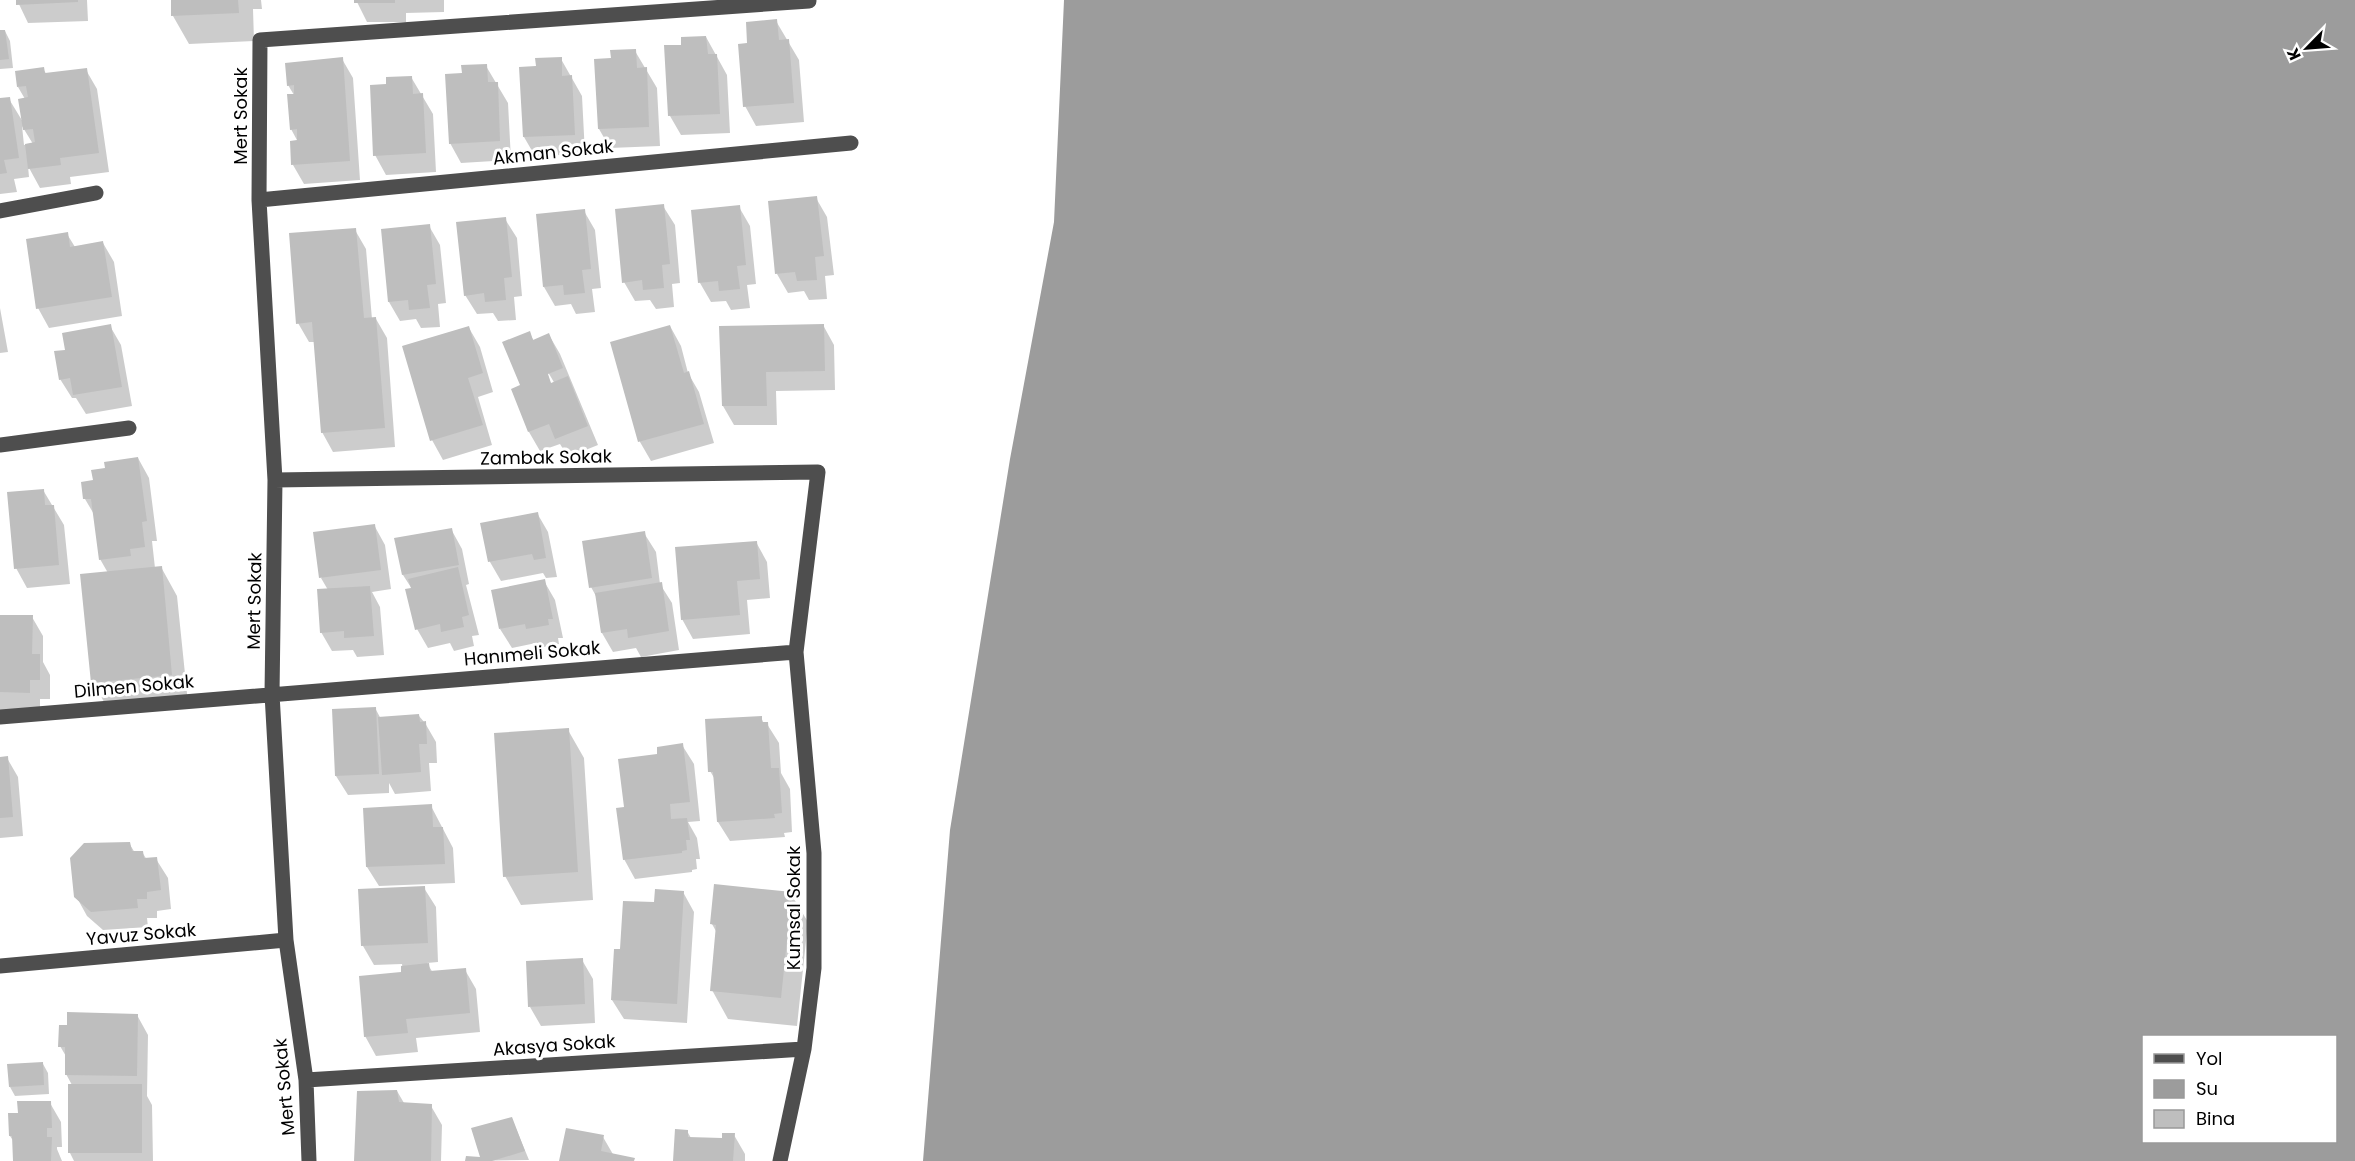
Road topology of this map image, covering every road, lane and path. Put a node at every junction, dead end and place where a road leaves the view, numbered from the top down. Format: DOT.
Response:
graph roads {
  1 [pos="808,1"];
  2 [pos="850,143"];
  3 [pos="96,193"];
  4 [pos="259,200"];
  5 [pos="0,211"];
  6 [pos="129,428"];
  7 [pos="0,445"];
  8 [pos="818,472"];
  9 [pos="275,480"];
  10 [pos="796,652"];
  11 [pos="272,693"];
  12 [pos="0,717"];
  13 [pos="286,940"];
  14 [pos="0,966"];
  15 [pos="804,1049"];
  16 [pos="306,1080"];
  17 [pos="309,1161"];
  18 [pos="780,1161"];
  1 -- 4 [label="street, Mert Sokak"];
  2 -- 4 [label="street, Akman Sokak"];
  3 -- 5 [label="street"];
  4 -- 9 [label="street, Mert Sokak"];
  6 -- 7 [label="street"];
  8 -- 9 [label="street, Zambak Sokak"];
  8 -- 10 [label="street, Kumsal Sokak"];
  9 -- 11 [label="street, Mert Sokak"];
  10 -- 11 [label="street, Hanımeli Sokak"];
  10 -- 15 [label="street, Kumsal Sokak"];
  11 -- 12 [label="street, Dilmen Sokak"];
  11 -- 13 [label="street, Mert Sokak"];
  13 -- 14 [label="street, Yavuz Sokak"];
  13 -- 16 [label="street, Mert Sokak"];
  15 -- 16 [label="street, Akasya Sokak"];
  15 -- 18 [label="street, Kumsal Sokak"];
  16 -- 17 [label="street, Mert Sokak"];
}
